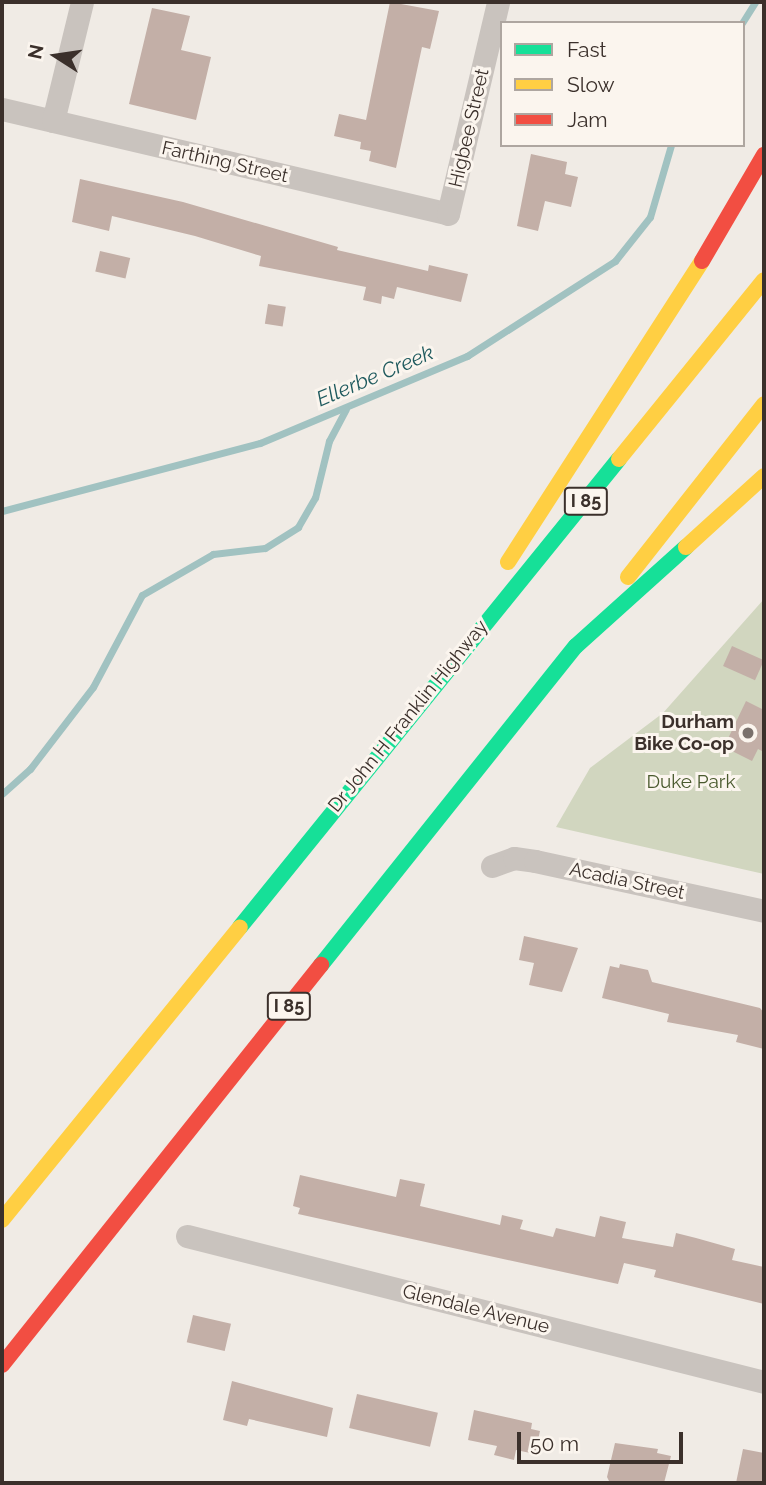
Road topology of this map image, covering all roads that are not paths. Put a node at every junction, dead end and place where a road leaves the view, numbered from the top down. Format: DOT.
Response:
graph roads {
  1 [pos="82,2"];
  2 [pos="498,2"];
  3 [pos="2,109"];
  4 [pos="53,121"];
  5 [pos="764,155"];
  6 [pos="449,214"];
  7 [pos="764,280"];
  8 [pos="764,404"];
  9 [pos="764,476"];
  10 [pos="500,574"];
  11 [pos="485,596"];
  12 [pos="576,646"];
  13 [pos="404,719"];
  14 [pos="492,866"];
  15 [pos="764,911"];
  16 [pos="2,1220"];
  17 [pos="187,1236"];
  18 [pos="2,1365"];
  19 [pos="764,1382"];
  1 -- 4 [label="street"];
  2 -- 6 [label="street, Higbee Street"];
  3 -- 4 [label="street, Farthing Street"];
  4 -- 6 [label="street, Farthing Street"];
  5 -- 10 [label="highway"];
  7 -- 13 [label="highway, Dr John H Franklin Highway / I 85"];
  8 -- 12 [label="highway, I 85"];
  9 -- 12 [label="highway"];
  11 -- 13 [label="highway"];
  12 -- 18 [label="highway, I 85"];
  13 -- 16 [label="highway, Dr John H Franklin Highway / I 85"];
  14 -- 15 [label="street, Acadia Street"];
  17 -- 19 [label="street, Glendale Avenue"];
}
